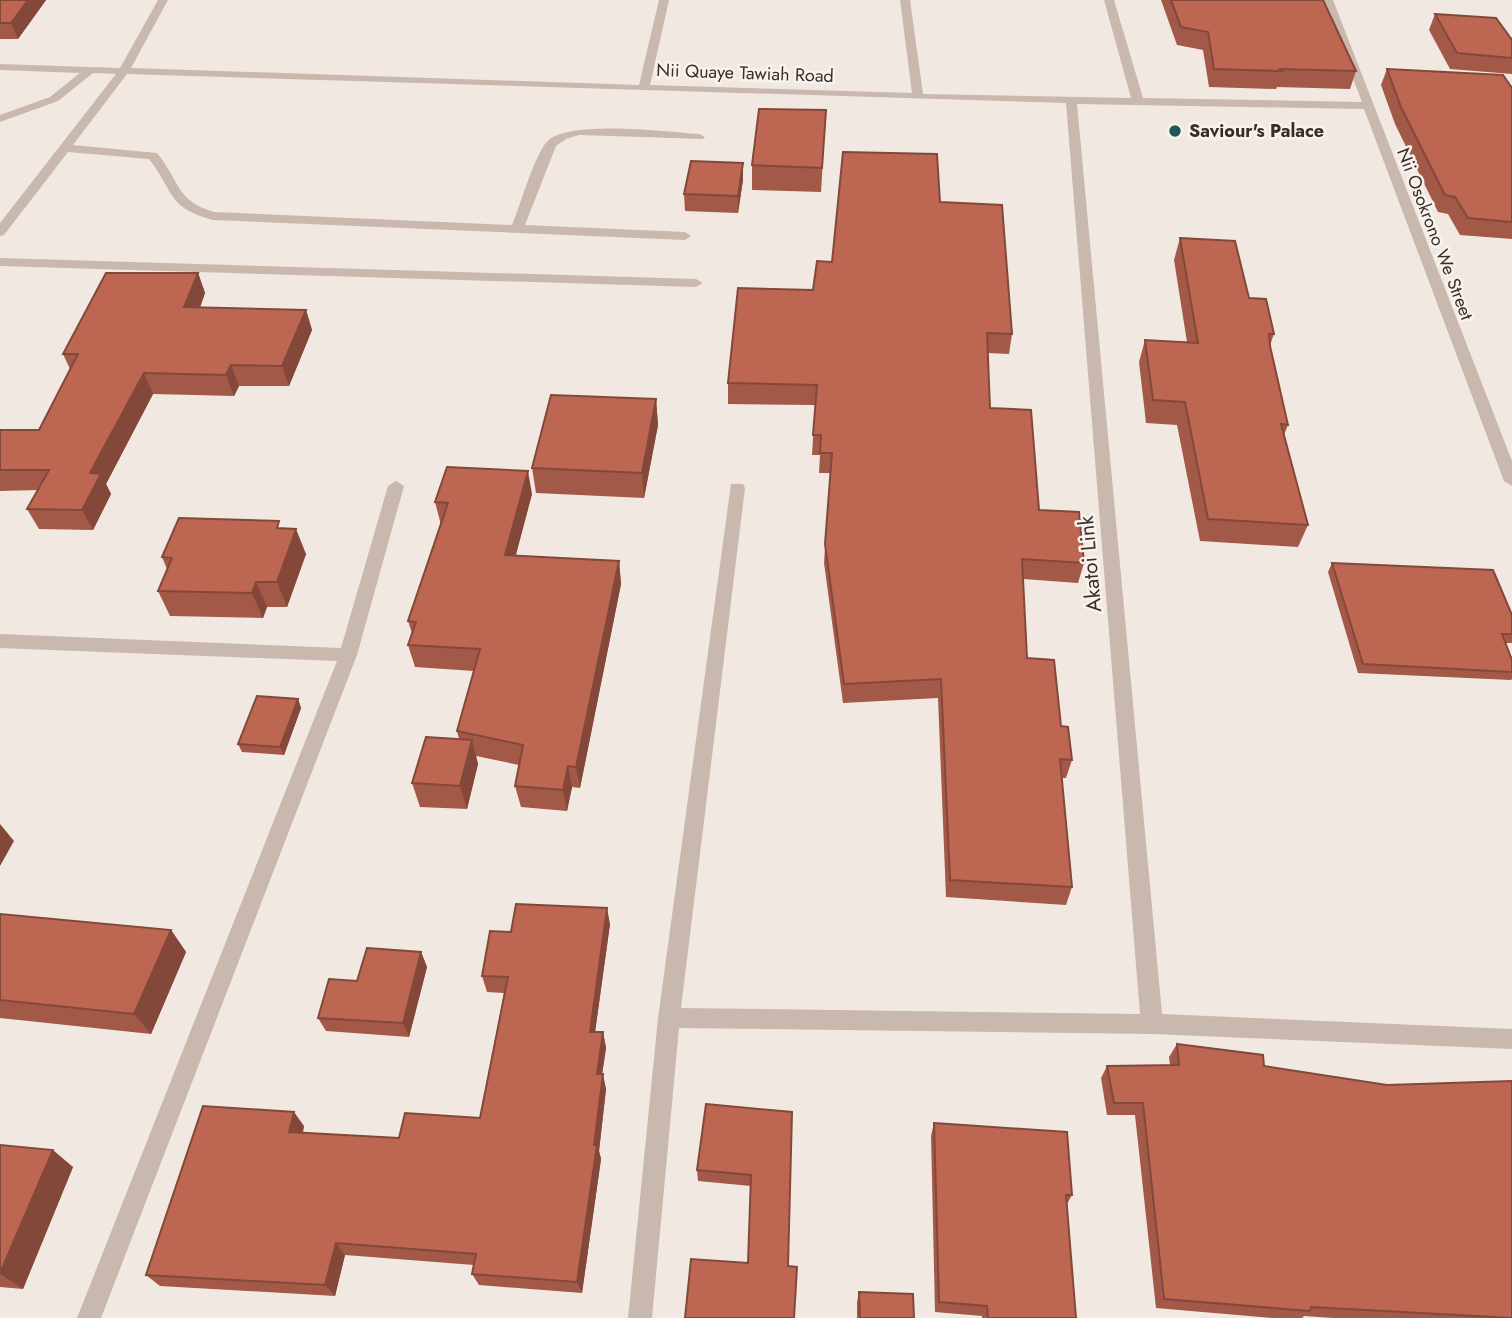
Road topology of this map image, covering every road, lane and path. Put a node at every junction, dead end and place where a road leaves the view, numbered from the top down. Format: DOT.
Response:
graph roads {
  1 [pos="163,0"];
  2 [pos="664,0"];
  3 [pos="905,0"];
  4 [pos="1109,0"];
  5 [pos="1328,0"];
  6 [pos="0,67"];
  7 [pos="89,71"];
  8 [pos="123,72"];
  9 [pos="644,87"];
  10 [pos="918,97"];
  11 [pos="1071,100"];
  12 [pos="1138,101"];
  13 [pos="1367,106"];
  14 [pos="0,119"];
  15 [pos="699,137"];
  16 [pos="65,148"];
  17 [pos="517,229"];
  18 [pos="0,232"];
  19 [pos="685,236"];
  20 [pos="0,262"];
  21 [pos="696,283"];
  22 [pos="1512,481"];
  23 [pos="396,486"];
  24 [pos="737,488"];
  25 [pos="0,641"];
  26 [pos="348,655"];
  27 [pos="668,1018"];
  28 [pos="1152,1024"];
  29 [pos="1512,1039"];
  30 [pos="89,1318"];
  31 [pos="640,1318"];
  1 -- 8 [label="street"];
  2 -- 9 [label="street"];
  3 -- 10 [label="street"];
  4 -- 12 [label="street"];
  5 -- 13 [label="street, Nii Osokrono We Street"];
  6 -- 7 [label="street, Nii Quaye Tawiah Road"];
  7 -- 8 [label="street, Nii Quaye Tawiah Road"];
  7 -- 14 [label="street"];
  8 -- 9 [label="street, Nii Quaye Tawiah Road"];
  8 -- 16 [label="street"];
  9 -- 10 [label="street, Nii Quaye Tawiah Road"];
  10 -- 11 [label="street, Nii Quaye Tawiah Road"];
  11 -- 12 [label="street, Nii Quaye Tawiah Road"];
  11 -- 28 [label="street, Akatoi Link"];
  12 -- 13 [label="street, Nii Quaye Tawiah Road"];
  13 -- 22 [label="street, Nii Osokrono We Street"];
  15 -- 17 [label="street"];
  16 -- 17 [label="street"];
  16 -- 18 [label="street"];
  17 -- 19 [label="street"];
  20 -- 21 [label="street"];
  23 -- 26 [label="street"];
  24 -- 27 [label="street"];
  25 -- 26 [label="street"];
  26 -- 30 [label="street"];
  27 -- 28 [label="street"];
  27 -- 31 [label="street"];
  28 -- 29 [label="street"];
}
